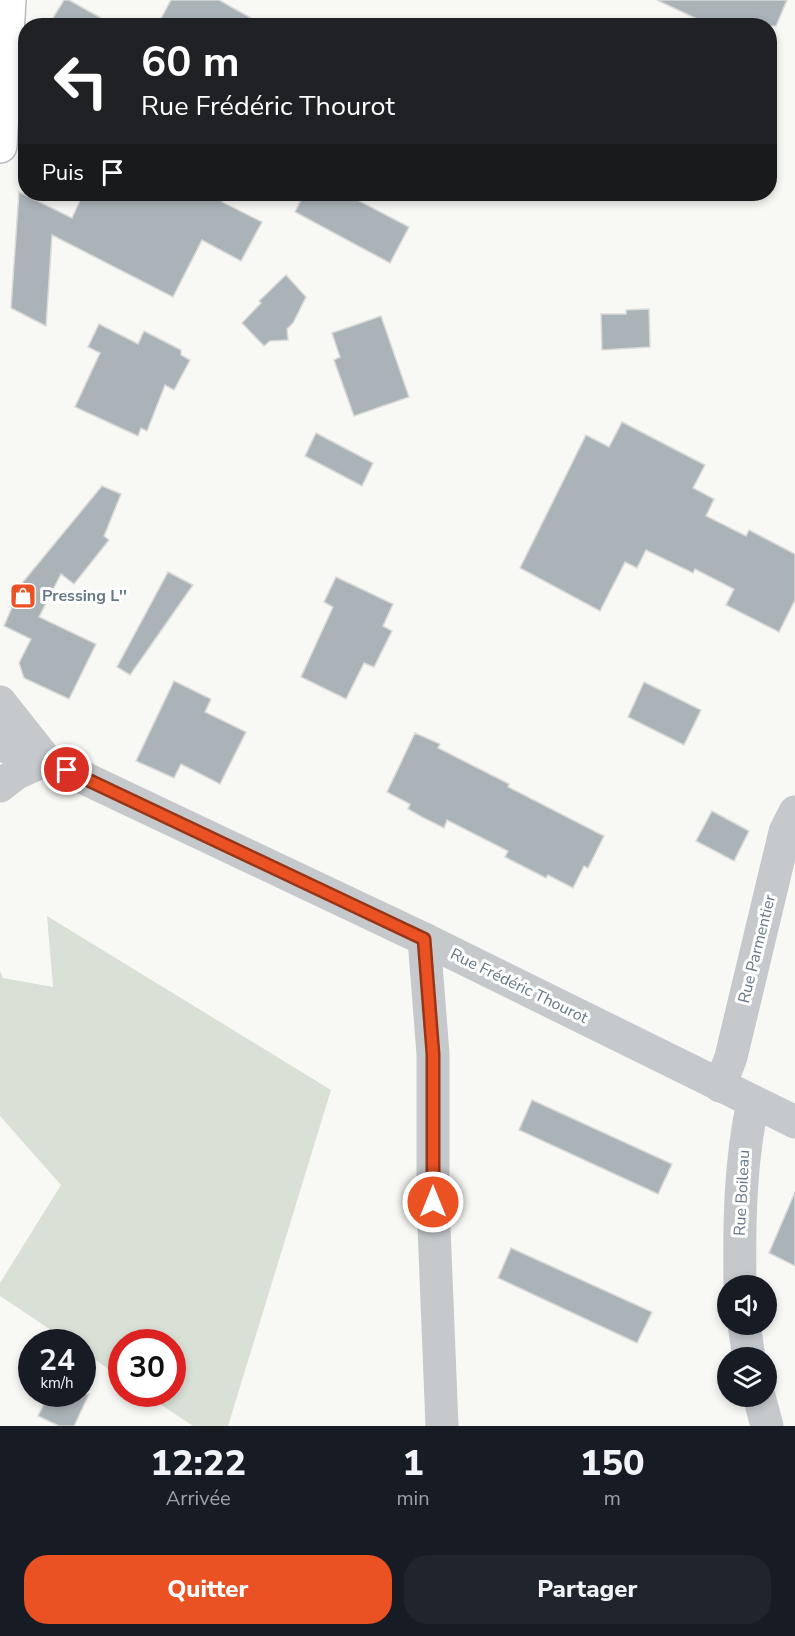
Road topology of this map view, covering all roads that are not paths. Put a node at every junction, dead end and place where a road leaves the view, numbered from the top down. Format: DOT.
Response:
graph roads {
  1 [pos="9,0"];
  2 [pos="0,146"];
  3 [pos="0,702"];
  4 [pos="0,746"];
  5 [pos="46,760"];
  6 [pos="0,786"];
  7 [pos="795,812"];
  8 [pos="424,939"];
  9 [pos="720,1086"];
  10 [pos="753,1102"];
  11 [pos="795,1122"];
  12 [pos="740,1275"];
  13 [pos="762,1407"];
  14 [pos="442,1426"];
  15 [pos="766,1426"];
  1 -- 2 [label="street"];
  3 -- 5 [label="street, Rue Frédéric Thourot"];
  4 -- 5 [label="street, Rue Frédéric Thourot"];
  5 -- 6 [label="street"];
  5 -- 8 [label="street, Rue Frédéric Thourot"];
  7 -- 9 [label="street, Rue Parmentier"];
  8 -- 9 [label="street, Rue Frédéric Thourot"];
  8 -- 14 [label="street"];
  9 -- 10 [label="street, Rue Frédéric Thourot"];
  10 -- 11 [label="street, Rue Frédéric Thourot"];
  10 -- 12 [label="street, Rue Boileau"];
  13 -- 15 [label="street"];
}
